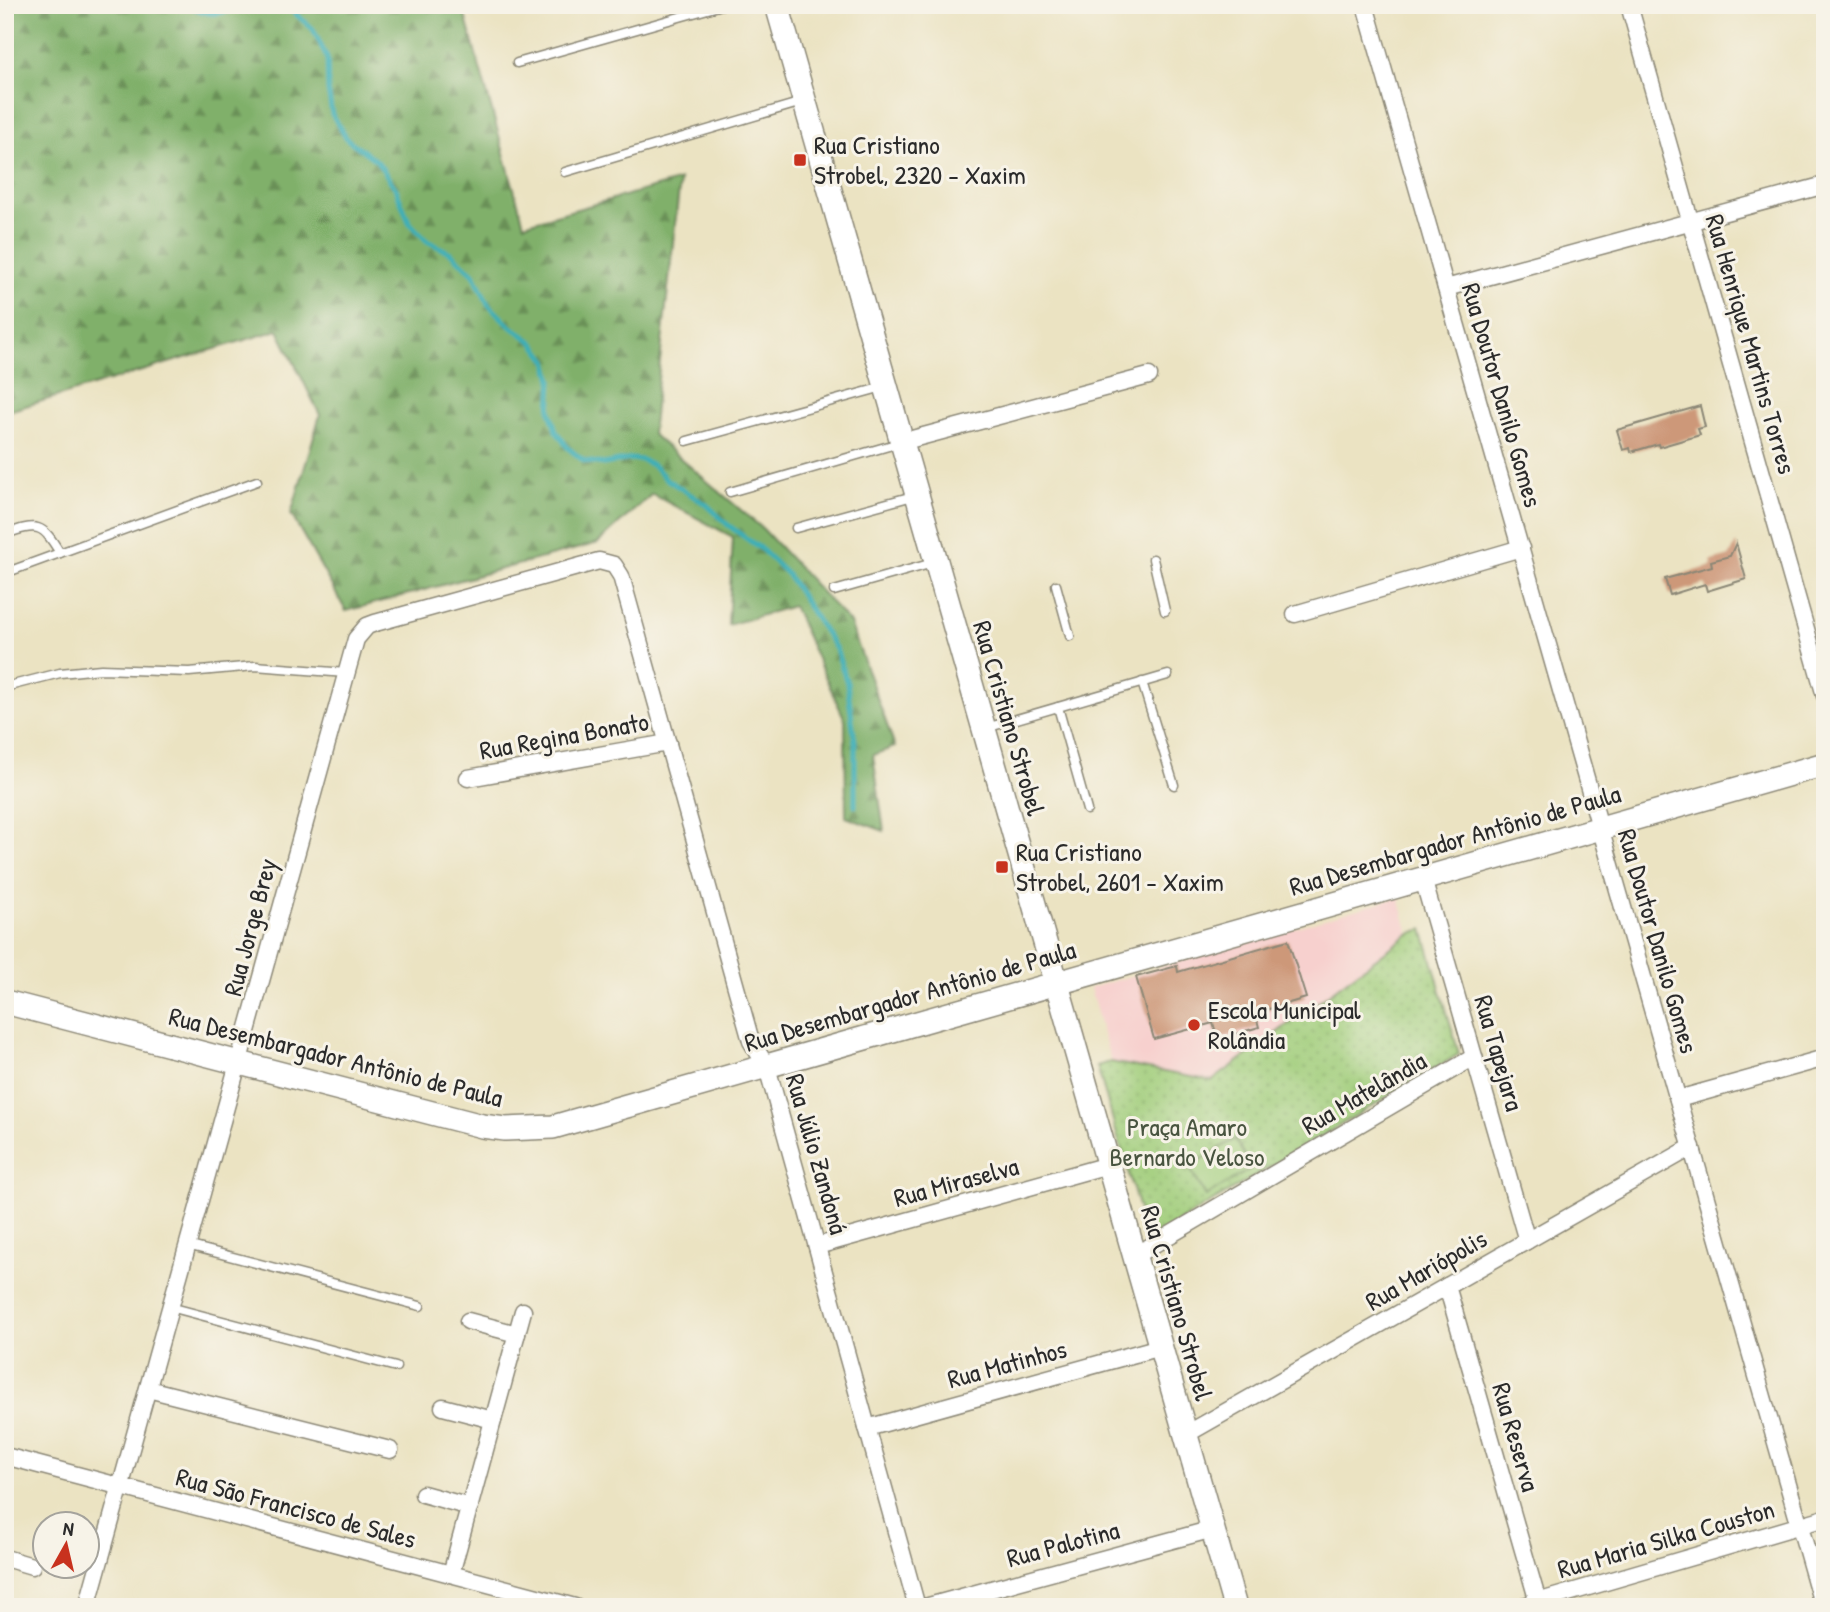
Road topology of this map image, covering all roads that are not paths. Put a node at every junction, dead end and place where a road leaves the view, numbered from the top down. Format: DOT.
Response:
graph roads {
  1 [pos="722,5"];
  2 [pos="777,5"];
  3 [pos="1365,5"];
  4 [pos="1629,5"];
  5 [pos="517,63"];
  6 [pos="804,102"];
  7 [pos="565,172"];
  8 [pos="1825,185"];
  9 [pos="1690,220"];
  10 [pos="1446,288"];
  11 [pos="1149,376"];
  12 [pos="886,387"];
  13 [pos="687,441"];
  14 [pos="901,442"];
  15 [pos="257,481"];
  16 [pos="730,492"];
  17 [pos="916,495"];
  18 [pos="796,528"];
  19 [pos="5,534"];
  20 [pos="1521,548"];
  21 [pos="61,553"];
  22 [pos="1153,559"];
  23 [pos="607,562"];
  24 [pos="936,562"];
  25 [pos="5,573"];
  26 [pos="1056,585"];
  27 [pos="834,591"];
  28 [pos="1165,611"];
  29 [pos="1295,614"];
  30 [pos="1070,636"];
  31 [pos="346,673"];
  32 [pos="1168,675"];
  33 [pos="1142,682"];
  34 [pos="5,687"];
  35 [pos="1825,696"];
  36 [pos="1058,707"];
  37 [pos="983,729"];
  38 [pos="668,743"];
  39 [pos="1825,764"];
  40 [pos="468,778"];
  41 [pos="1174,785"];
  42 [pos="1087,810"];
  43 [pos="1600,828"];
  44 [pos="1423,879"];
  45 [pos="1056,984"];
  46 [pos="5,1002"];
  47 [pos="1475,1057"];
  48 [pos="1825,1058"];
  49 [pos="238,1062"];
  50 [pos="767,1067"];
  51 [pos="1678,1098"];
  52 [pos="1692,1147"];
  53 [pos="1108,1165"];
  54 [pos="1528,1241"];
  55 [pos="187,1245"];
  56 [pos="817,1246"];
  57 [pos="1134,1256"];
  58 [pos="1447,1286"];
  59 [pos="420,1306"];
  60 [pos="170,1307"];
  61 [pos="523,1311"];
  62 [pos="468,1321"];
  63 [pos="517,1334"];
  64 [pos="1160,1347"];
  65 [pos="396,1367"];
  66 [pos="148,1389"];
  67 [pos="443,1407"];
  68 [pos="493,1420"];
  69 [pos="867,1428"];
  70 [pos="1185,1435"];
  71 [pos="390,1450"];
  72 [pos="5,1456"];
  73 [pos="121,1486"];
  74 [pos="423,1494"];
  75 [pos="470,1507"];
  76 [pos="1825,1518"];
  77 [pos="1800,1526"];
  78 [pos="1213,1529"];
  79 [pos="5,1558"];
  80 [pos="32,1566"];
  81 [pos="452,1574"];
  82 [pos="1538,1602"];
  83 [pos="87,1607"];
  84 [pos="575,1607"];
  85 [pos="917,1607"];
  86 [pos="925,1607"];
  87 [pos="1235,1607"];
  88 [pos="1520,1607"];
  89 [pos="1823,1607"];
  1 -- 5 [label="lane"];
  2 -- 6 [label="main road, Rua Cristiano Strobel"];
  3 -- 10 [label="street, Rua Doutor Danilo Gomes"];
  4 -- 9 [label="street, Rua Henrique Martins Torres"];
  6 -- 7 [label="lane"];
  6 -- 12 [label="main road, Rua Cristiano Strobel"];
  8 -- 9 [label="street"];
  9 -- 10 [label="street"];
  9 -- 35 [label="street, Rua Henrique Martins Torres"];
  10 -- 20 [label="street, Rua Doutor Danilo Gomes"];
  11 -- 14 [label="street"];
  12 -- 13 [label="lane"];
  12 -- 14 [label="main road, Rua Cristiano Strobel"];
  14 -- 16 [label="lane"];
  14 -- 17 [label="main road, Rua Cristiano Strobel"];
  15 -- 21 [label="lane"];
  17 -- 18 [label="lane"];
  17 -- 24 [label="main road, Rua Cristiano Strobel"];
  19 -- 21 [label="lane"];
  20 -- 29 [label="street"];
  20 -- 43 [label="street, Rua Doutor Danilo Gomes"];
  21 -- 25 [label="lane"];
  22 -- 28 [label="lane"];
  23 -- 31 [label="street, Rua Jorge Brey"];
  23 -- 38 [label="street, Rua Júlio Zandoná"];
  24 -- 27 [label="lane"];
  24 -- 37 [label="main road, Rua Cristiano Strobel"];
  26 -- 30 [label="lane"];
  31 -- 34 [label="lane"];
  31 -- 49 [label="street, Rua Jorge Brey"];
  32 -- 33 [label="lane"];
  33 -- 36 [label="lane"];
  33 -- 41 [label="lane"];
  36 -- 37 [label="lane"];
  36 -- 42 [label="lane"];
  37 -- 45 [label="main road, Rua Cristiano Strobel"];
  38 -- 40 [label="street, Rua Regina Bonato"];
  38 -- 50 [label="street, Rua Júlio Zandoná"];
  39 -- 43 [label="main road, Rua Desembargador Antônio de Paula"];
  43 -- 44 [label="main road, Rua Desembargador Antônio de Paula"];
  43 -- 51 [label="street, Rua Doutor Danilo Gomes"];
  44 -- 45 [label="main road, Rua Desembargador Antônio de Paula"];
  44 -- 47 [label="street, Rua Tapejara"];
  45 -- 50 [label="main road, Rua Desembargador Antônio de Paula"];
  45 -- 53 [label="main road, Rua Cristiano Strobel"];
  46 -- 49 [label="main road, Rua Desembargador Antônio de Paula"];
  47 -- 54 [label="street, Rua Tapejara"];
  47 -- 57 [label="street, Rua Matelândia"];
  48 -- 51 [label="street"];
  49 -- 50 [label="main road, Rua Desembargador Antônio de Paula"];
  49 -- 55 [label="street, Rua Jorge Brey"];
  50 -- 56 [label="street, Rua Júlio Zandoná"];
  51 -- 52 [label="street, Rua Doutor Danilo Gomes"];
  52 -- 54 [label="street, Rua Mariópolis"];
  52 -- 77 [label="street, Rua Doutor Danilo Gomes"];
  53 -- 56 [label="street, Rua Miraselva"];
  53 -- 57 [label="main road, Rua Cristiano Strobel"];
  54 -- 58 [label="street, Rua Mariópolis"];
  55 -- 59 [label="lane"];
  55 -- 60 [label="street, Rua Jorge Brey"];
  56 -- 69 [label="street, Rua Júlio Zandoná"];
  57 -- 64 [label="main road, Rua Cristiano Strobel"];
  58 -- 70 [label="street, Rua Mariópolis"];
  58 -- 82 [label="street, Rua Reserva"];
  60 -- 65 [label="lane"];
  60 -- 66 [label="street, Rua Jorge Brey"];
  61 -- 63 [label="street"];
  62 -- 63 [label="street"];
  63 -- 68 [label="street"];
  64 -- 69 [label="street, Rua Matinhos"];
  64 -- 70 [label="main road, Rua Cristiano Strobel"];
  66 -- 71 [label="street"];
  66 -- 73 [label="street, Rua Jorge Brey"];
  67 -- 68 [label="street"];
  68 -- 75 [label="street"];
  69 -- 85 [label="street, Rua Júlio Zandoná"];
  70 -- 78 [label="main road, Rua Cristiano Strobel"];
  72 -- 73 [label="street, Rua São Francisco de Sales"];
  73 -- 81 [label="street, Rua São Francisco de Sales"];
  73 -- 83 [label="street, Rua Jorge Brey"];
  74 -- 75 [label="street"];
  75 -- 81 [label="street"];
  76 -- 77 [label="street, Rua Maria Silka Couston"];
  77 -- 82 [label="street, Rua Maria Silka Couston"];
  77 -- 89 [label="street, Rua Doutor Danilo Gomes"];
  78 -- 86 [label="street, Rua Palotina"];
  78 -- 87 [label="main road, Rua Cristiano Strobel"];
  79 -- 80 [label="street"];
  81 -- 84 [label="street, Rua São Francisco de Sales"];
  82 -- 88 [label="street, Rua Maria Silka Couston"];
}
